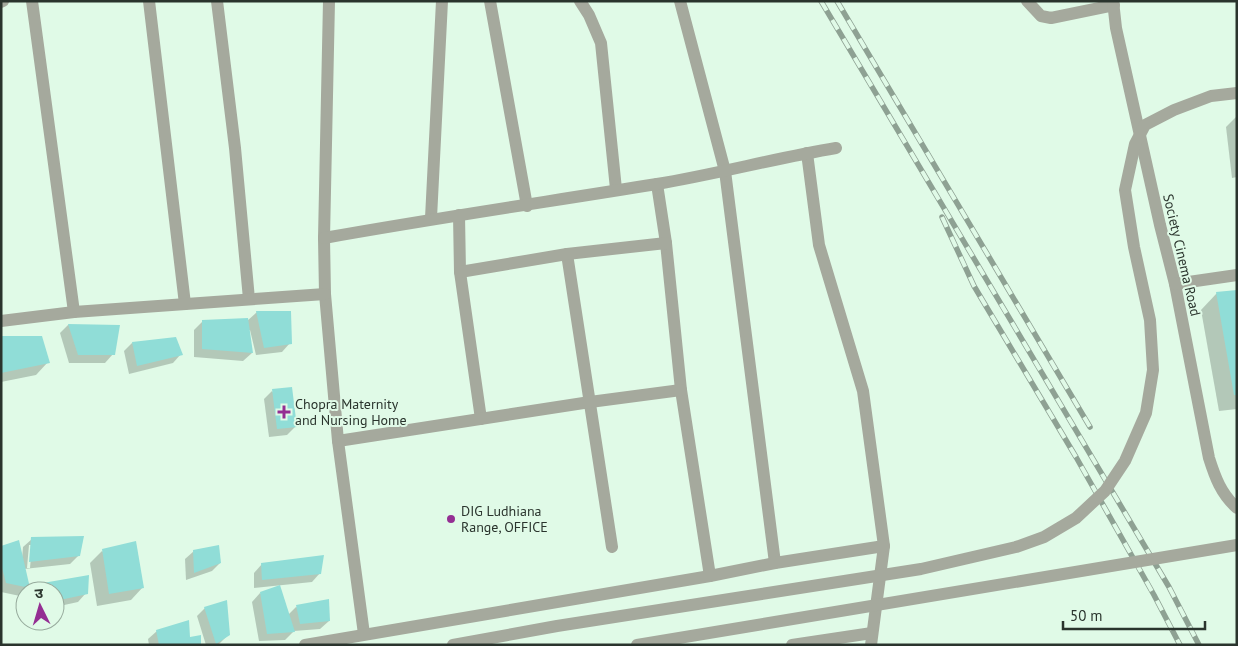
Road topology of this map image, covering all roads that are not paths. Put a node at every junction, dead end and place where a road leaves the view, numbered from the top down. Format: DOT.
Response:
graph roads {
  1 [pos="32,1"];
  2 [pos="150,1"];
  3 [pos="217,1"];
  4 [pos="329,1"];
  5 [pos="442,1"];
  6 [pos="490,1"];
  7 [pos="580,1"];
  8 [pos="680,1"];
  9 [pos="1026,1"];
  10 [pos="1113,3"];
  11 [pos="1237,93"];
  12 [pos="836,148"];
  13 [pos="807,153"];
  14 [pos="725,171"];
  15 [pos="656,184"];
  16 [pos="616,189"];
  17 [pos="527,206"];
  18 [pos="459,215"];
  19 [pos="431,218"];
  20 [pos="324,238"];
  21 [pos="666,243"];
  22 [pos="568,254"];
  23 [pos="460,272"];
  24 [pos="1237,275"];
  25 [pos="1175,284"];
  26 [pos="325,294"];
  27 [pos="249,299"];
  28 [pos="184,304"];
  29 [pos="74,312"];
  30 [pos="1,321"];
  31 [pos="681,390"];
  32 [pos="590,402"];
  33 [pos="482,419"];
  34 [pos="338,441"];
  35 [pos="1237,508"];
  36 [pos="1237,545"];
  37 [pos="884,546"];
  38 [pos="612,547"];
  39 [pos="775,563"];
  40 [pos="710,576"];
  41 [pos="873,633"];
  42 [pos="364,634"];
  43 [pos="305,645"];
  44 [pos="453,645"];
  45 [pos="637,645"];
  46 [pos="792,645"];
  1 -- 29 [label="street"];
  2 -- 28 [label="street"];
  3 -- 27 [label="street"];
  4 -- 20 [label="street"];
  5 -- 19 [label="street"];
  6 -- 17 [label="street"];
  7 -- 16 [label="street"];
  8 -- 14 [label="street"];
  9 -- 10 [label="street"];
  10 -- 25 [label="street, Society Cinema Road"];
  11 -- 44 [label="street, bridge"];
  12 -- 13 [label="street"];
  13 -- 14 [label="street"];
  13 -- 37 [label="street"];
  14 -- 15 [label="street"];
  14 -- 39 [label="street"];
  15 -- 16 [label="street"];
  15 -- 21 [label="street"];
  16 -- 17 [label="street"];
  17 -- 18 [label="street"];
  18 -- 19 [label="street"];
  18 -- 23 [label="street"];
  19 -- 20 [label="street"];
  20 -- 26 [label="street"];
  21 -- 22 [label="street"];
  21 -- 31 [label="street"];
  22 -- 23 [label="street"];
  22 -- 32 [label="street"];
  23 -- 33 [label="street"];
  24 -- 25 [label="street"];
  25 -- 35 [label="street, Society Cinema Road"];
  26 -- 27 [label="street"];
  26 -- 34 [label="street"];
  27 -- 28 [label="street"];
  28 -- 29 [label="street"];
  29 -- 30 [label="street"];
  31 -- 32 [label="street"];
  31 -- 40 [label="street"];
  32 -- 33 [label="street"];
  32 -- 38 [label="street"];
  33 -- 34 [label="street"];
  34 -- 42 [label="street"];
  36 -- 45 [label="street, bridge"];
  37 -- 39 [label="street"];
  37 -- 41 [label="street"];
  39 -- 40 [label="street"];
  40 -- 42 [label="street"];
  41 -- 46 [label="street"];
  42 -- 43 [label="street"];
}
